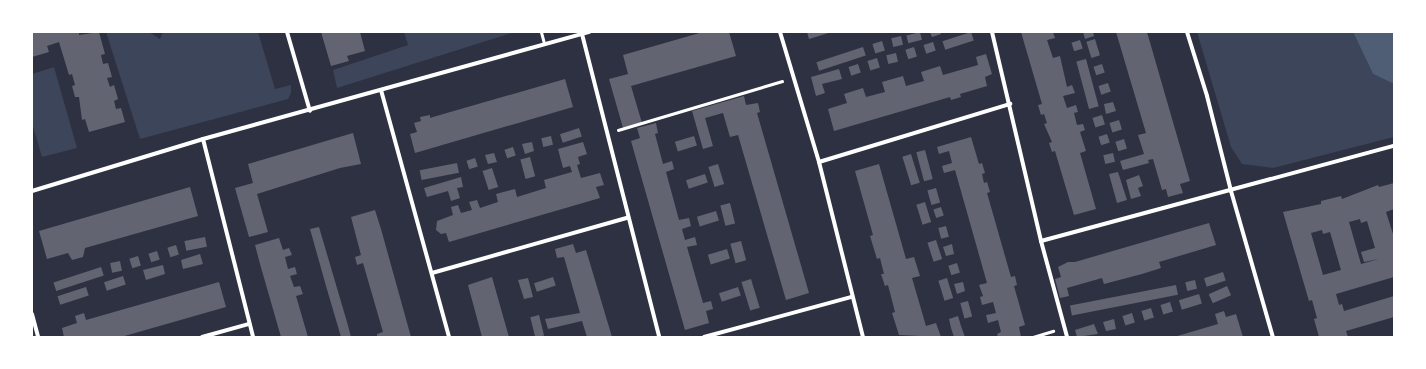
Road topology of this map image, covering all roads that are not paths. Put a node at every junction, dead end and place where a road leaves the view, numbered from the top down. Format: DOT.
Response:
graph roads {
  1 [pos="287,32"];
  2 [pos="541,32"];
  3 [pos="589,32"];
  4 [pos="780,32"];
  5 [pos="992,32"];
  6 [pos="1187,32"];
  7 [pos="582,34"];
  8 [pos="544,43"];
  9 [pos="380,90"];
  10 [pos="1010,104"];
  11 [pos="310,112"];
  12 [pos="203,139"];
  13 [pos="1394,146"];
  14 [pos="819,162"];
  15 [pos="32,191"];
  16 [pos="1231,191"];
  17 [pos="627,218"];
  18 [pos="1041,240"];
  19 [pos="432,273"];
  20 [pos="851,297"];
  21 [pos="32,314"];
  22 [pos="249,324"];
  23 [pos="38,337"];
  24 [pos="202,337"];
  25 [pos="253,337"];
  26 [pos="449,337"];
  27 [pos="659,337"];
  28 [pos="704,337"];
  29 [pos="863,337"];
  30 [pos="1067,337"];
  31 [pos="1273,337"];
  1 -- 11 [label="street"];
  2 -- 8 [label="lane"];
  3 -- 7 [label="street"];
  4 -- 14 [label="street"];
  5 -- 10 [label="street"];
  6 -- 16 [label="street"];
  7 -- 8 [label="street"];
  7 -- 17 [label="street"];
  8 -- 9 [label="street"];
  9 -- 11 [label="street"];
  9 -- 19 [label="street"];
  10 -- 14 [label="street"];
  10 -- 18 [label="street"];
  11 -- 12 [label="street"];
  12 -- 15 [label="street"];
  12 -- 22 [label="street"];
  13 -- 16 [label="street"];
  14 -- 20 [label="street"];
  16 -- 18 [label="street"];
  16 -- 31 [label="street"];
  17 -- 19 [label="street"];
  17 -- 27 [label="street"];
  18 -- 30 [label="street"];
  19 -- 26 [label="street"];
  20 -- 28 [label="street"];
  20 -- 29 [label="street"];
  21 -- 23 [label="street"];
  22 -- 24 [label="street"];
  22 -- 25 [label="street"];
}
